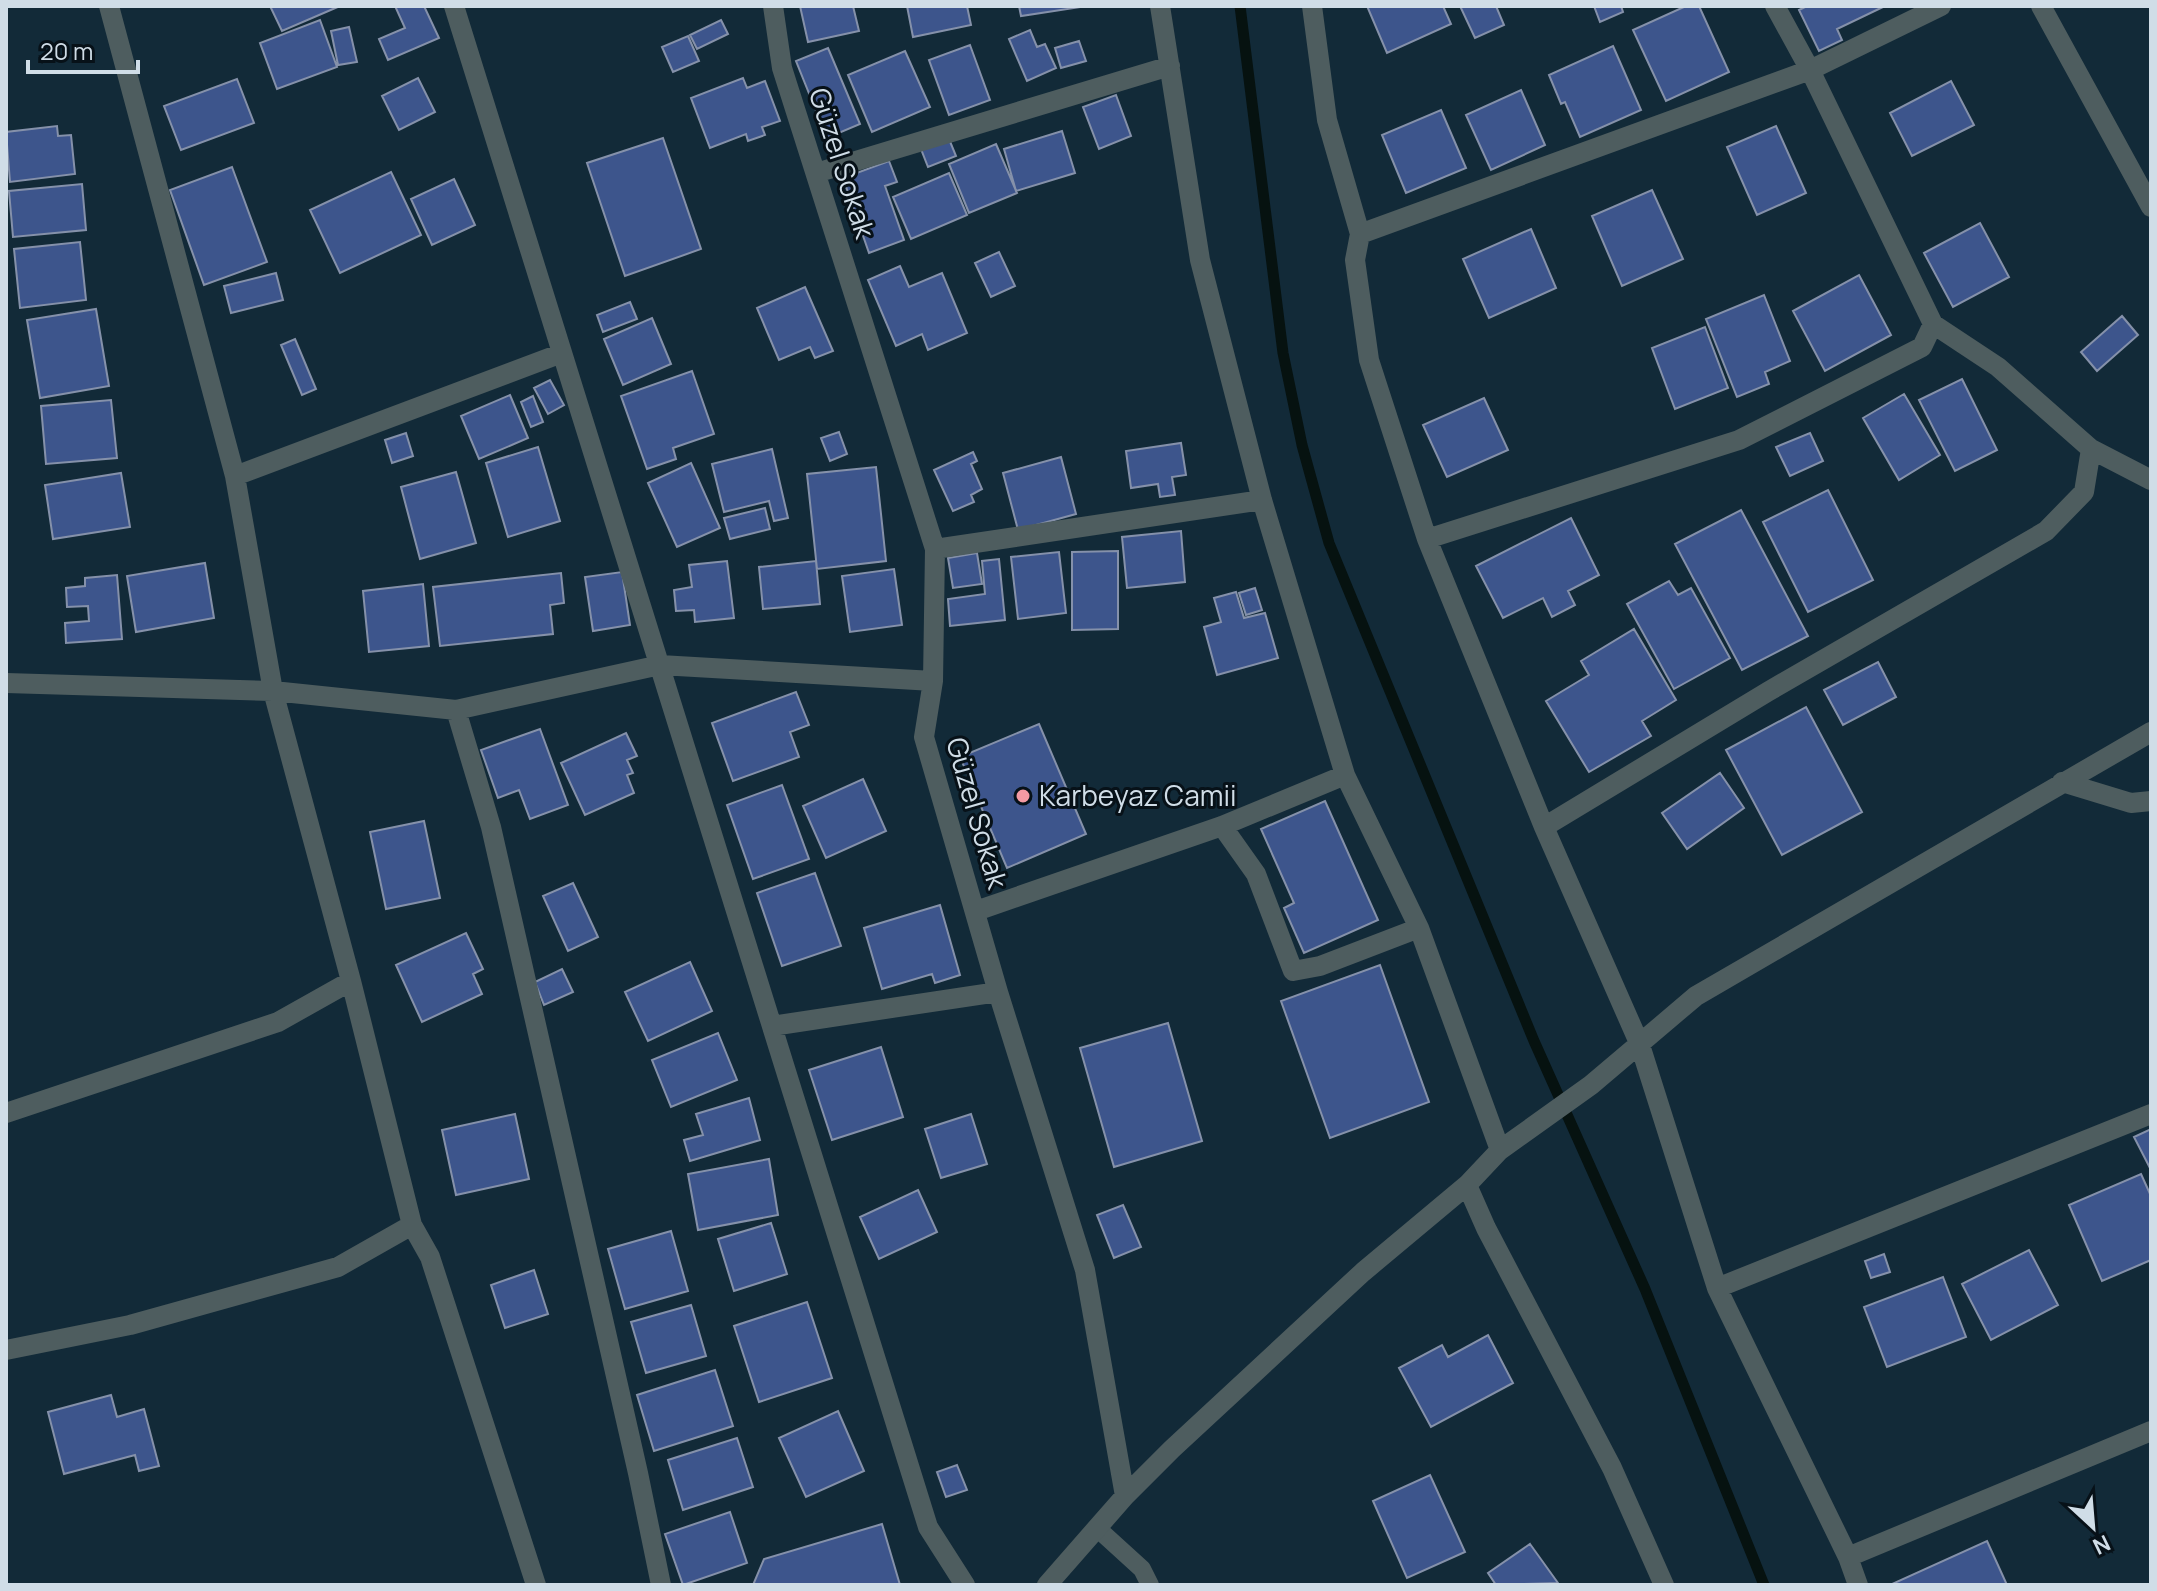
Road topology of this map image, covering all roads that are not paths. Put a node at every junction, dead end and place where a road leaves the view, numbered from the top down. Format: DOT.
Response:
graph roads {
  1 [pos="109,6"];
  2 [pos="454,6"];
  3 [pos="773,6"];
  4 [pos="1160,6"];
  5 [pos="1312,6"];
  6 [pos="1775,6"];
  7 [pos="1941,6"];
  8 [pos="2041,6"];
  9 [pos="1170,66"];
  10 [pos="1810,70"];
  11 [pos="816,173"];
  12 [pos="2151,207"];
  13 [pos="1360,234"];
  14 [pos="1933,324"];
  15 [pos="562,353"];
  16 [pos="2091,449"];
  17 [pos="235,476"];
  18 [pos="2151,480"];
  19 [pos="1262,500"];
  20 [pos="1427,539"];
  21 [pos="935,549"];
  22 [pos="660,665"];
  23 [pos="933,681"];
  24 [pos="6,683"];
  25 [pos="273,691"];
  26 [pos="456,710"];
  27 [pos="2151,732"];
  28 [pos="1345,775"];
  29 [pos="2062,782"];
  30 [pos="2151,801"];
  31 [pos="1222,826"];
  32 [pos="1544,827"];
  33 [pos="976,911"];
  34 [pos="1419,928"];
  35 [pos="351,981"];
  36 [pos="998,992"];
  37 [pos="772,1026"];
  38 [pos="1640,1045"];
  39 [pos="6,1113"];
  40 [pos="2151,1114"];
  41 [pos="1500,1150"];
  42 [pos="1467,1185"];
  43 [pos="412,1225"];
  44 [pos="1717,1288"];
  45 [pos="6,1350"];
  46 [pos="2151,1431"];
  47 [pos="1125,1496"];
  48 [pos="1097,1528"];
  49 [pos="1848,1557"];
  50 [pos="1146,1577"];
  51 [pos="536,1585"];
  52 [pos="661,1585"];
  53 [pos="965,1585"];
  54 [pos="1047,1585"];
  55 [pos="1664,1585"];
  56 [pos="1858,1585"];
  1 -- 17 [label="street"];
  2 -- 15 [label="street"];
  3 -- 11 [label="street, Güzel Sokak"];
  4 -- 9 [label="street"];
  5 -- 13 [label="street"];
  6 -- 10 [label="street"];
  7 -- 10 [label="street"];
  8 -- 12 [label="street"];
  9 -- 11 [label="street"];
  9 -- 19 [label="street"];
  10 -- 13 [label="street"];
  10 -- 14 [label="street"];
  11 -- 21 [label="street, Güzel Sokak"];
  13 -- 20 [label="street"];
  14 -- 16 [label="street"];
  14 -- 20 [label="street"];
  15 -- 17 [label="street"];
  15 -- 22 [label="street"];
  16 -- 18 [label="street"];
  16 -- 32 [label="street"];
  17 -- 25 [label="street"];
  19 -- 21 [label="street"];
  19 -- 28 [label="street"];
  20 -- 32 [label="street"];
  21 -- 23 [label="street, Güzel Sokak"];
  22 -- 23 [label="street"];
  22 -- 26 [label="street"];
  22 -- 37 [label="street"];
  23 -- 33 [label="street, Güzel Sokak"];
  24 -- 25 [label="street"];
  25 -- 26 [label="street"];
  25 -- 35 [label="street"];
  26 -- 52 [label="street"];
  27 -- 29 [label="street"];
  28 -- 31 [label="street"];
  28 -- 34 [label="street"];
  29 -- 30 [label="street"];
  29 -- 38 [label="street"];
  31 -- 33 [label="street"];
  31 -- 34 [label="street"];
  32 -- 38 [label="street"];
  33 -- 36 [label="street, Güzel Sokak"];
  34 -- 41 [label="street"];
  35 -- 39 [label="street"];
  35 -- 43 [label="street"];
  36 -- 37 [label="street"];
  36 -- 47 [label="street, Güzel Sokak"];
  37 -- 53 [label="street"];
  38 -- 41 [label="street"];
  38 -- 44 [label="street"];
  40 -- 44 [label="street"];
  41 -- 42 [label="street"];
  42 -- 47 [label="street"];
  42 -- 55 [label="street"];
  43 -- 45 [label="street"];
  43 -- 51 [label="street"];
  44 -- 49 [label="street"];
  46 -- 49 [label="street"];
  47 -- 48 [label="street"];
  48 -- 50 [label="lane"];
  48 -- 54 [label="street"];
  49 -- 56 [label="street"];
}
